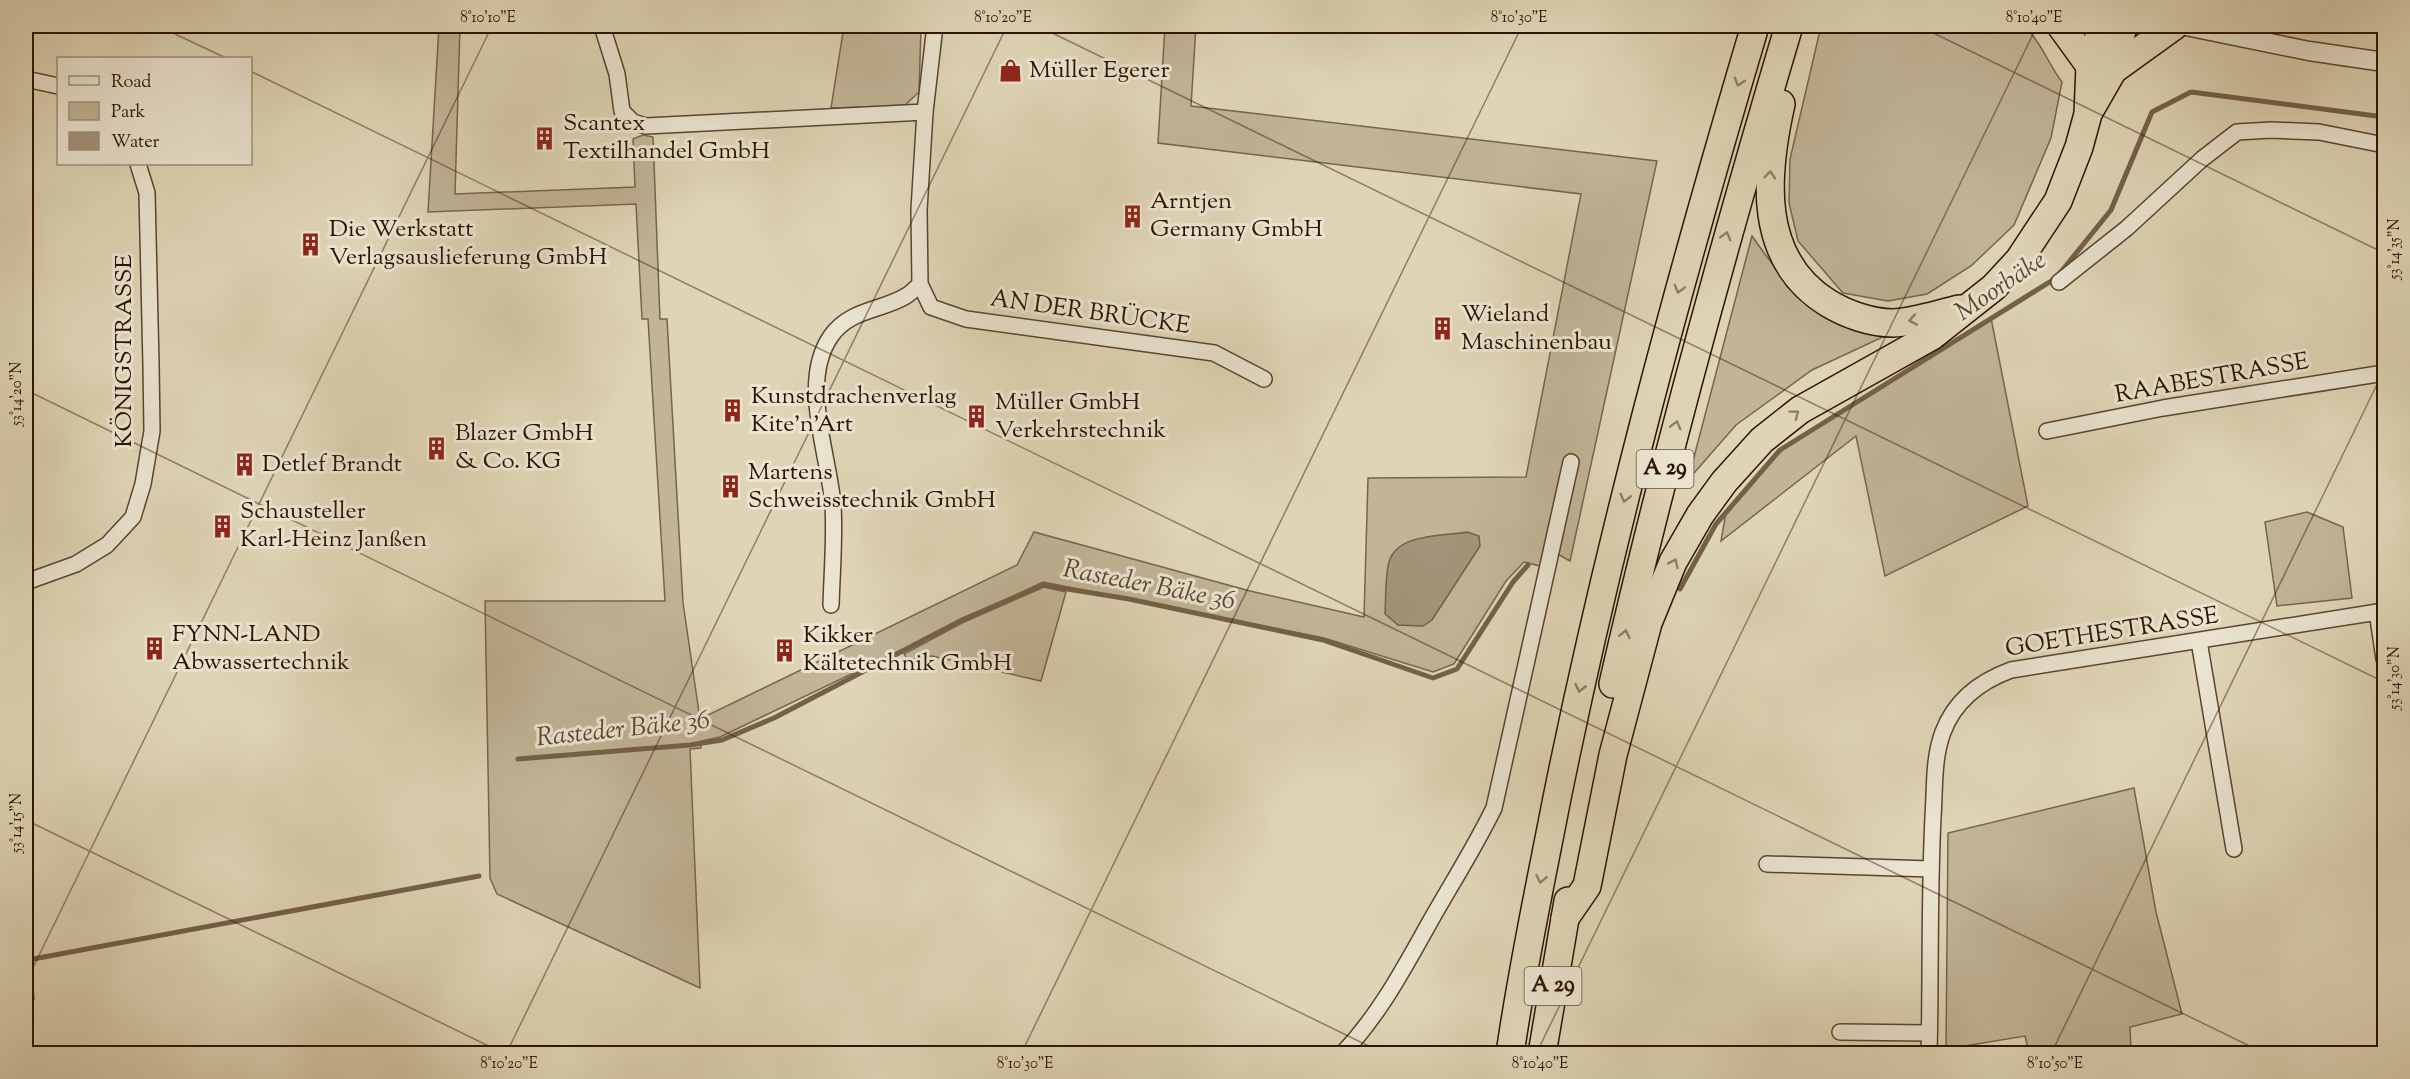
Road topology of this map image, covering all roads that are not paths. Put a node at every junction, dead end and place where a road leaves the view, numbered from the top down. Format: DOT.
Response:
graph roads {
  1 [pos="602,26"];
  2 [pos="935,26"];
  3 [pos="1755,26"];
  4 [pos="1789,26"];
  5 [pos="1803,26"];
  6 [pos="2061,26"];
  7 [pos="2102,26"];
  8 [pos="2123,26"];
  9 [pos="2174,26"];
  10 [pos="2186,26"];
  11 [pos="2385,62"];
  12 [pos="2102,68"];
  13 [pos="26,79"];
  14 [pos="57,86"];
  15 [pos="925,112"];
  16 [pos="2385,145"];
  17 [pos="138,165"];
  18 [pos="2059,282"];
  19 [pos="920,284"];
  20 [pos="1970,307"];
  21 [pos="2385,373"];
  22 [pos="1264,379"];
  23 [pos="2048,431"];
  24 [pos="1571,462"];
  25 [pos="26,582"];
  26 [pos="831,605"];
  27 [pos="2381,612"];
  28 [pos="2199,641"];
  29 [pos="2385,660"];
  30 [pos="2234,849"];
  31 [pos="1767,864"];
  32 [pos="1931,869"];
  33 [pos="1565,918"];
  34 [pos="1840,1032"];
  35 [pos="1929,1033"];
  36 [pos="1342,1053"];
  37 [pos="1510,1053"];
  38 [pos="1542,1053"];
  39 [pos="1929,1053"];
  1 -- 15 [label="street"];
  2 -- 15 [label="street"];
  3 -- 37 [label="highway, A 29, one-way"];
  33 -- 4 [label="highway, A 29, one-way"];
  20 -- 5 [label="highway, one-way"];
  6 -- 12 [label="highway"];
  7 -- 12 [label="highway"];
  8 -- 12 [label="highway"];
  9 -- 12 [label="highway"];
  10 -- 11 [label="street"];
  12 -- 20 [label="highway"];
  13 -- 14 [label="street"];
  15 -- 19 [label="street"];
  16 -- 18 [label="street"];
  17 -- 25 [label="street, KÖNIGSTRASSE"];
  19 -- 22 [label="street, AN DER BRÜCKE"];
  19 -- 26 [label="street"];
  33 -- 20 [label="highway, one-way"];
  21 -- 23 [label="street, RAABESTRASSE"];
  24 -- 36 [label="street"];
  27 -- 28 [label="street, GOETHESTRASSE"];
  27 -- 29 [label="street"];
  28 -- 30 [label="street"];
  28 -- 32 [label="street, GOETHESTRASSE"];
  31 -- 32 [label="street"];
  32 -- 35 [label="street, GOETHESTRASSE"];
  33 -- 38 [label="highway, A 29"];
  34 -- 35 [label="street"];
  35 -- 39 [label="street, GOETHESTRASSE"];
}
